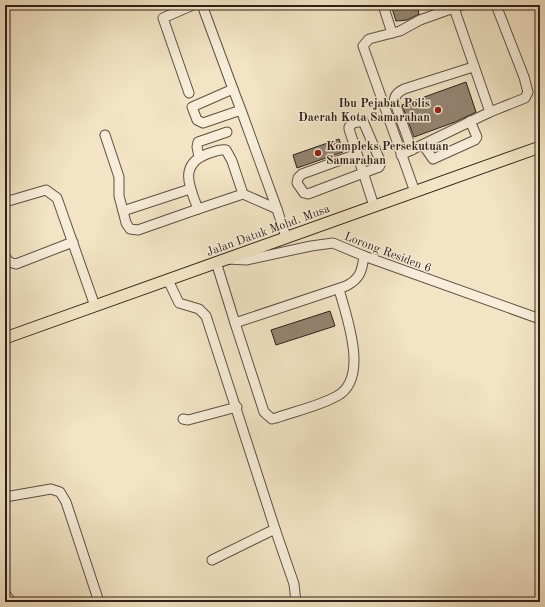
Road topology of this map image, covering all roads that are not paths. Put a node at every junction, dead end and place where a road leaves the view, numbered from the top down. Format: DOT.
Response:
graph roads {
  1 [pos="193,5"];
  2 [pos="202,5"];
  3 [pos="383,5"];
  4 [pos="496,5"];
  5 [pos="458,7"];
  6 [pos="392,33"];
  7 [pos="474,67"];
  8 [pos="233,89"];
  9 [pos="189,92"];
  10 [pos="241,110"];
  11 [pos="490,112"];
  12 [pos="470,121"];
  13 [pos="227,132"];
  14 [pos="105,135"];
  15 [pos="423,145"];
  16 [pos="540,146"];
  17 [pos="412,150"];
  18 [pos="357,154"];
  19 [pos="401,155"];
  20 [pos="199,157"];
  21 [pos="364,173"];
  22 [pos="190,189"];
  23 [pos="415,192"];
  24 [pos="243,194"];
  25 [pos="5,202"];
  26 [pos="374,206"];
  27 [pos="198,209"];
  28 [pos="277,210"];
  29 [pos="123,211"];
  30 [pos="286,237"];
  31 [pos="73,242"];
  32 [pos="5,256"];
  33 [pos="364,256"];
  34 [pos="220,261"];
  35 [pos="168,280"];
  36 [pos="339,289"];
  37 [pos="94,306"];
  38 [pos="540,319"];
  39 [pos="235,323"];
  40 [pos="5,338"];
  41 [pos="236,408"];
  42 [pos="183,419"];
  43 [pos="5,497"];
  44 [pos="274,529"];
  45 [pos="212,560"];
  46 [pos="5,594"];
  47 [pos="12,602"];
  48 [pos="98,602"];
  49 [pos="296,602"];
  1 -- 9 [label="street"];
  2 -- 8 [label="street"];
  3 -- 6 [label="street"];
  4 -- 11 [label="street"];
  5 -- 6 [label="street"];
  5 -- 7 [label="street"];
  6 -- 19 [label="street"];
  7 -- 11 [label="street"];
  7 -- 17 [label="street"];
  8 -- 10 [label="street"];
  8 -- 10 [label="street"];
  10 -- 28 [label="street"];
  11 -- 12 [label="street"];
  12 -- 15 [label="street"];
  12 -- 15 [label="street"];
  13 -- 20 [label="street"];
  14 -- 29 [label="street"];
  15 -- 17 [label="street"];
  16 -- 23 [label="main road, Jalan Datuk Mohd. Musa"];
  17 -- 19 [label="street"];
  18 -- 21 [label="street"];
  18 -- 21 [label="street"];
  18 -- 21 [label="street"];
  19 -- 23 [label="street"];
  20 -- 22 [label="street"];
  20 -- 24 [label="street"];
  21 -- 26 [label="street"];
  22 -- 27 [label="street"];
  22 -- 29 [label="street"];
  23 -- 26 [label="main road, Jalan Datuk Mohd. Musa"];
  24 -- 27 [label="street"];
  24 -- 28 [label="street"];
  25 -- 31 [label="street"];
  26 -- 30 [label="main road, Jalan Datuk Mohd. Musa"];
  27 -- 29 [label="street"];
  28 -- 30 [label="street"];
  30 -- 34 [label="main road, Jalan Datuk Mohd. Musa"];
  31 -- 32 [label="street"];
  31 -- 37 [label="street"];
  33 -- 34 [label="street, Lorong Residen 6"];
  33 -- 36 [label="street"];
  33 -- 38 [label="street, Lorong Residen 6"];
  34 -- 35 [label="main road, Jalan Datuk Mohd. Musa"];
  34 -- 39 [label="street"];
  35 -- 37 [label="main road, Jalan Datuk Mohd. Musa"];
  35 -- 41 [label="street"];
  36 -- 39 [label="street"];
  36 -- 39 [label="street"];
  37 -- 40 [label="main road, Jalan Datuk Mohd. Musa"];
  41 -- 42 [label="street"];
  41 -- 44 [label="street"];
  43 -- 48 [label="street"];
  44 -- 45 [label="street"];
  44 -- 49 [label="street"];
  46 -- 47 [label="street"];
}
